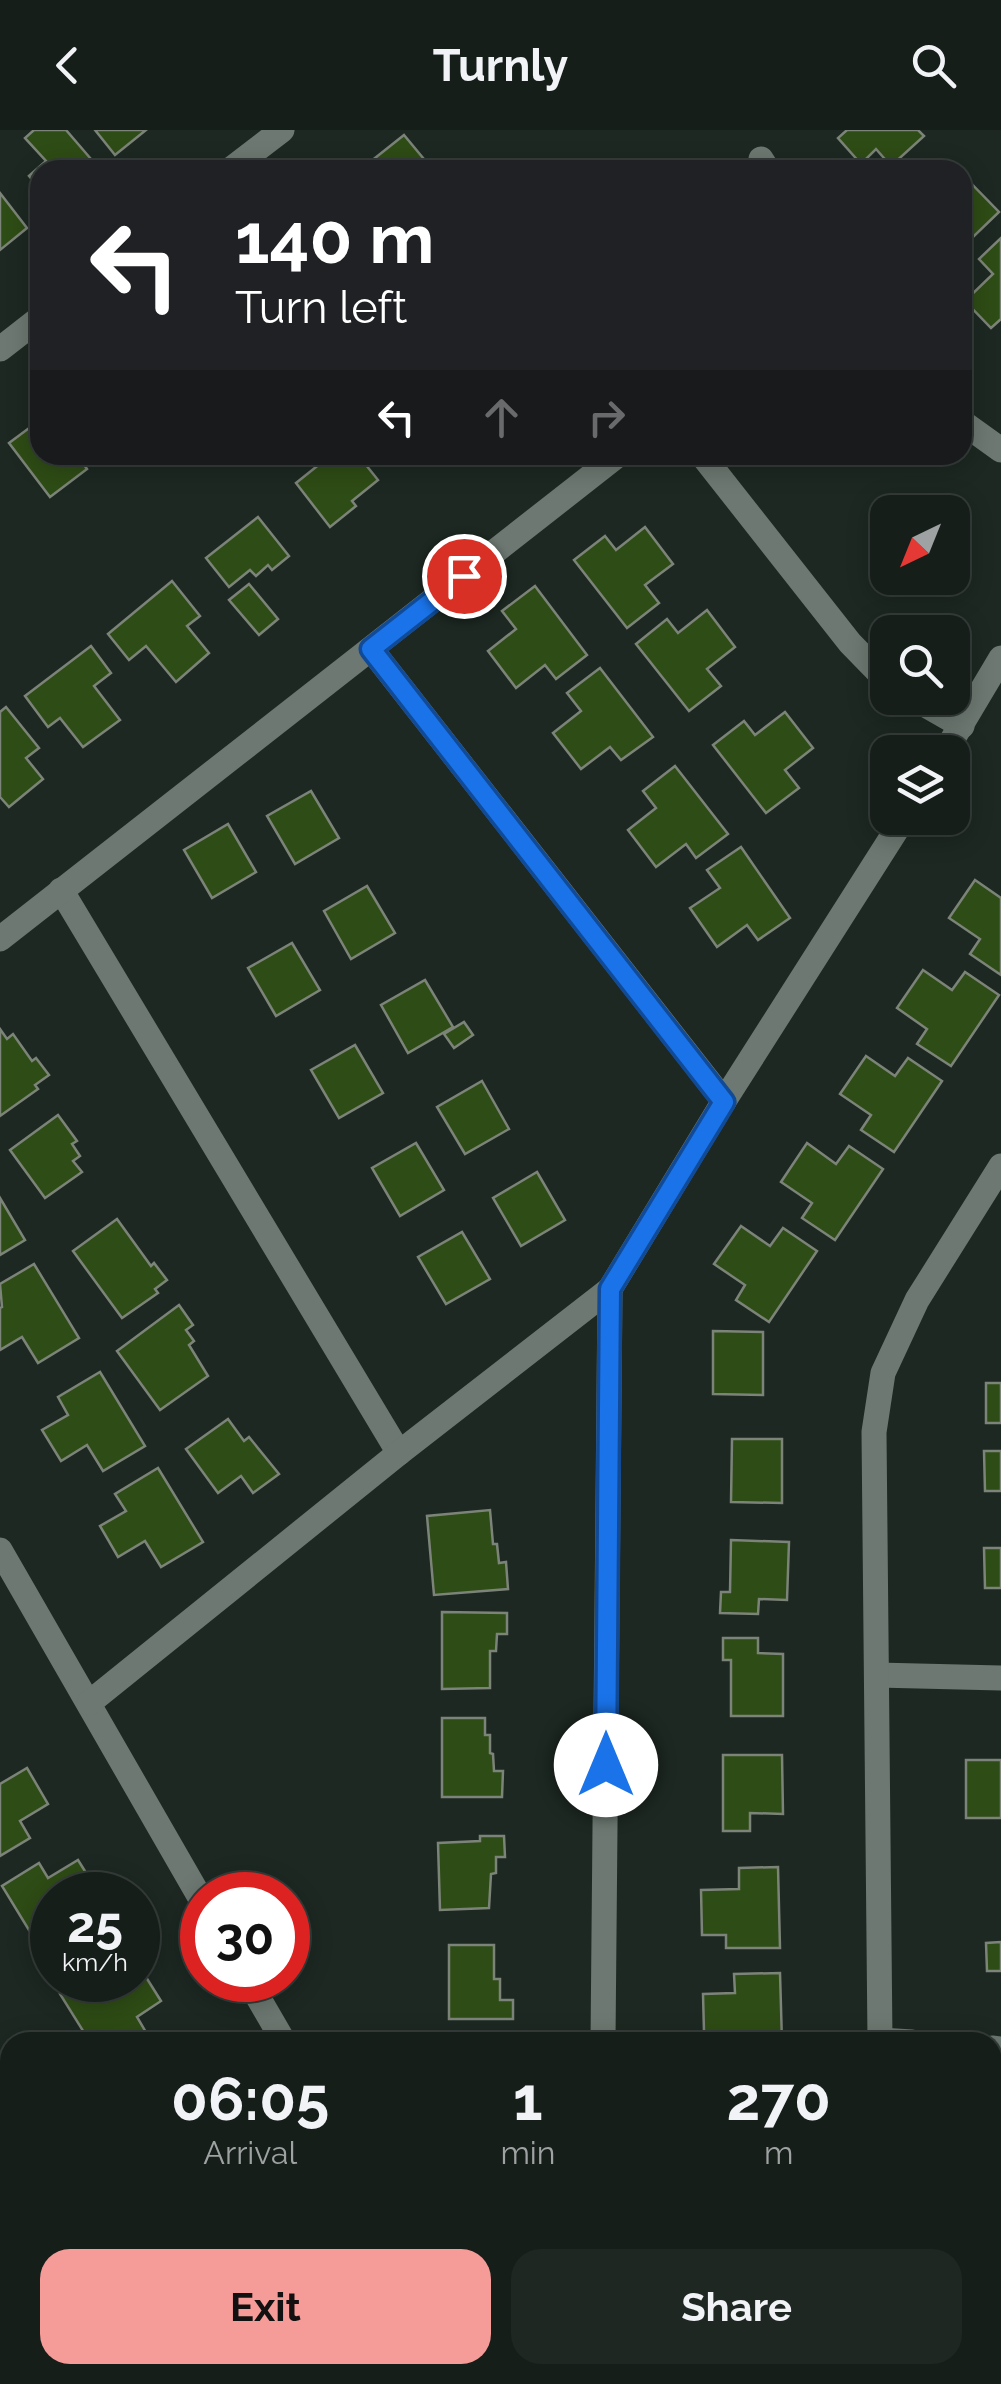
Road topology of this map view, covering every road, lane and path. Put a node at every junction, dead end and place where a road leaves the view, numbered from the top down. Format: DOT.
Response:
graph roads {
  1 [pos="270,134"];
  2 [pos="241,160"];
  3 [pos="30,326"];
  4 [pos="0,349"];
  5 [pos="972,429"];
  6 [pos="1001,450"];
  7 [pos="605,465"];
  8 [pos="710,465"];
  9 [pos="371,649"];
  10 [pos="1001,658"];
  11 [pos="870,664"];
  12 [pos="943,715"];
  13 [pos="962,726"];
  14 [pos="956,735"];
  15 [pos="893,835"];
  16 [pos="61,890"];
  17 [pos="0,939"];
  18 [pos="724,1102"];
  19 [pos="1001,1166"];
  20 [pos="610,1289"];
  21 [pos="399,1453"];
  22 [pos="0,1550"];
  23 [pos="877,1675"];
  24 [pos="1001,1678"];
  25 [pos="89,1704"];
  26 [pos="185,1872"];
  27 [pos="261,2002"];
  28 [pos="278,2032"];
  29 [pos="604,2032"];
  30 [pos="880,2032"];
  1 -- 2 [label="street"];
  3 -- 4 [label="street"];
  5 -- 6 [label="street"];
  7 -- 9 [label="street"];
  8 -- 11 [label="street"];
  9 -- 16 [label="street"];
  9 -- 18 [label="street"];
  10 -- 13 [label="street"];
  12 -- 13 [label="street"];
  13 -- 14 [label="street"];
  15 -- 18 [label="street"];
  16 -- 17 [label="street"];
  16 -- 21 [label="street"];
  18 -- 20 [label="street"];
  19 -- 23 [label="street"];
  20 -- 21 [label="street"];
  20 -- 29 [label="street"];
  21 -- 25 [label="street"];
  22 -- 25 [label="street"];
  23 -- 24 [label="street"];
  23 -- 30 [label="street"];
  25 -- 26 [label="street"];
  27 -- 28 [label="street"];
}
